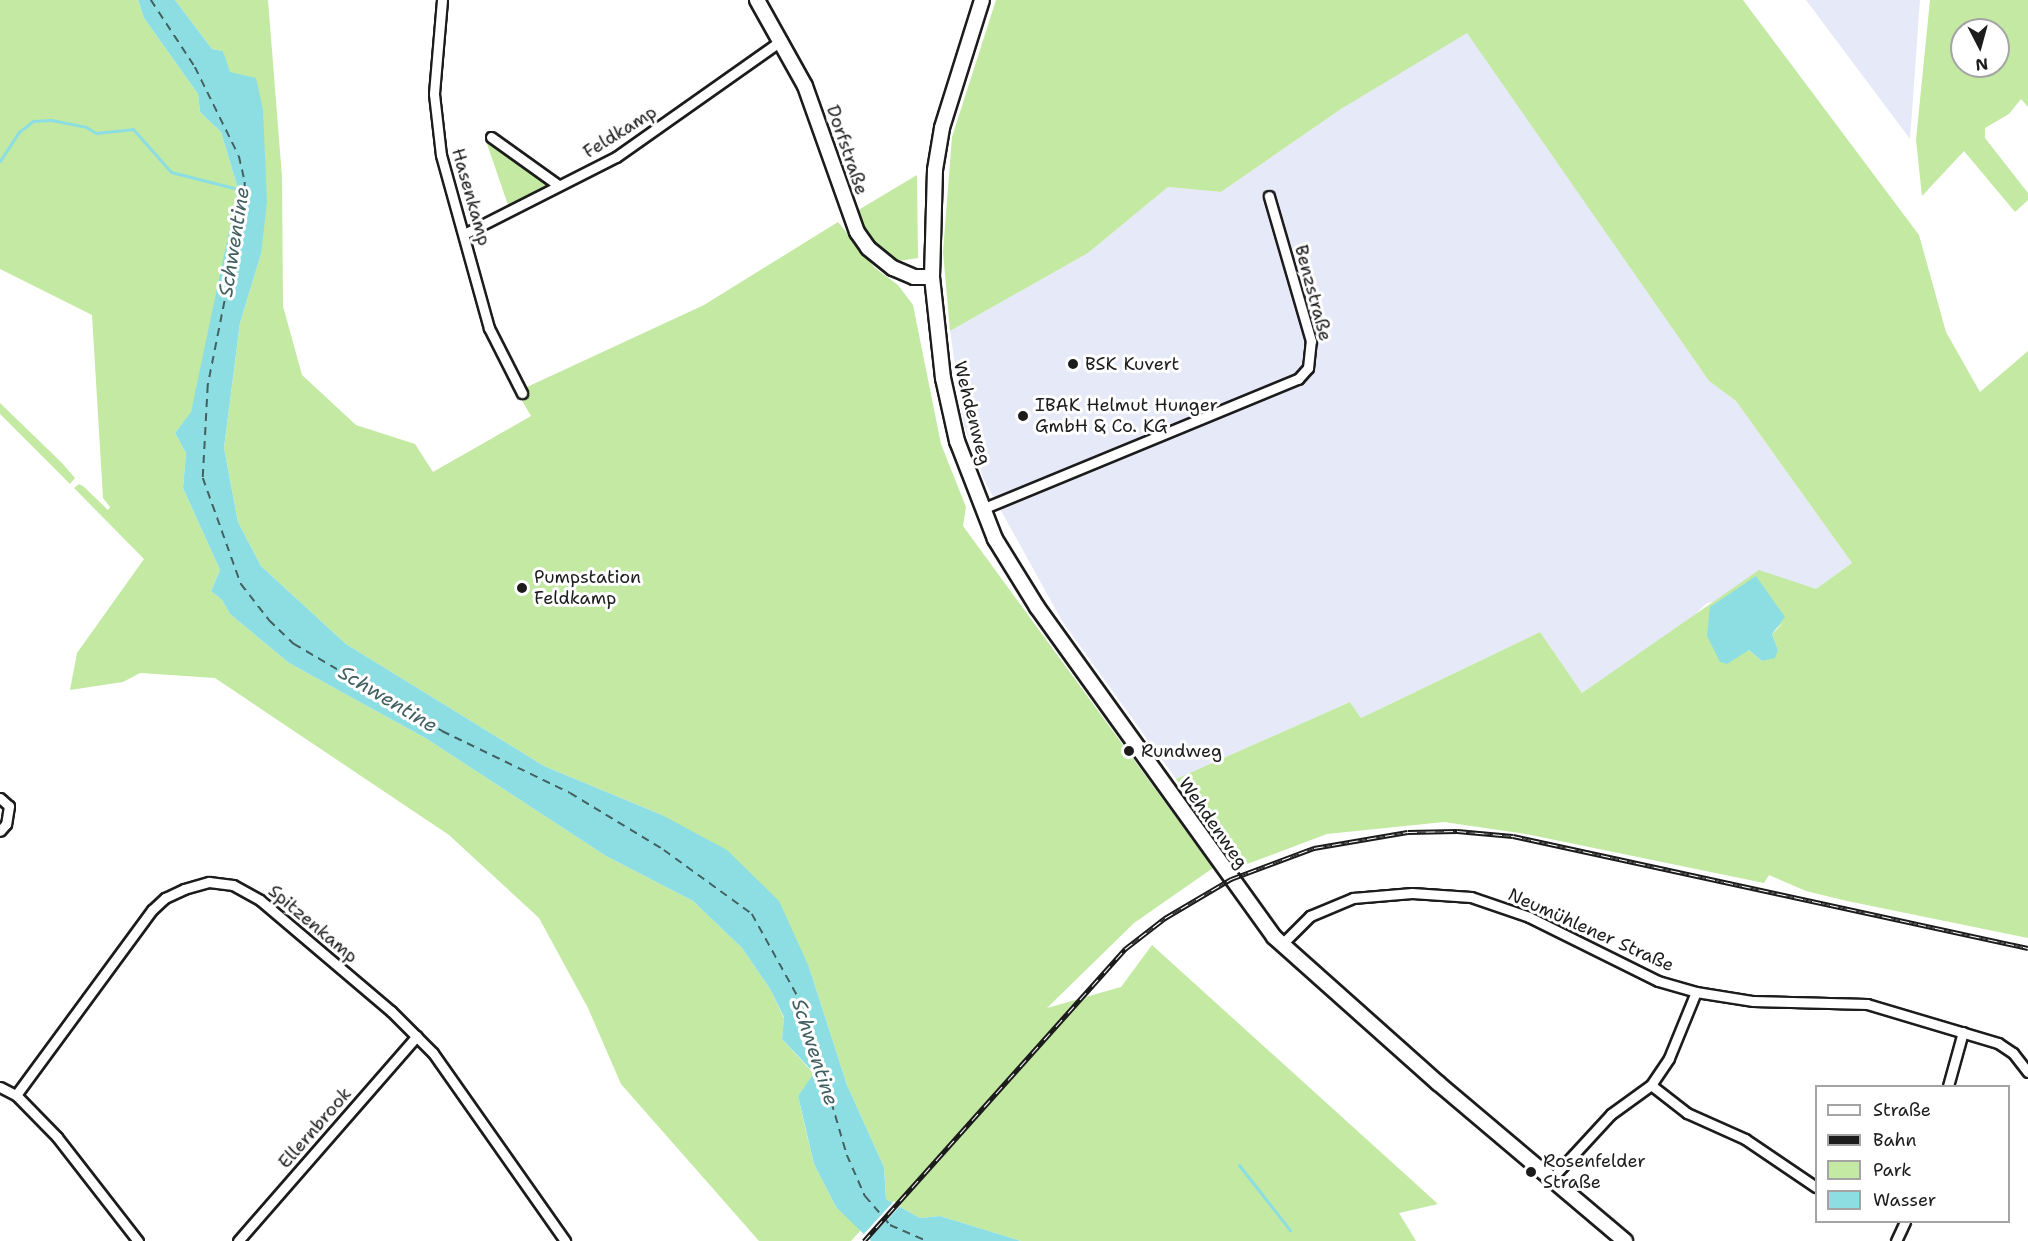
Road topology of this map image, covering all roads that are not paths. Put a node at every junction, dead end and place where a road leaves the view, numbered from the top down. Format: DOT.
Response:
graph roads {
  1 [pos="442,0"];
  2 [pos="757,0"];
  3 [pos="982,0"];
  4 [pos="782,40"];
  5 [pos="491,137"];
  6 [pos="558,186"];
  7 [pos="1269,196"];
  8 [pos="466,233"];
  9 [pos="932,277"];
  10 [pos="522,393"];
  11 [pos="982,509"];
  12 [pos="0,798"];
  13 [pos="0,831"];
  14 [pos="1282,944"];
  15 [pos="1696,992"];
  16 [pos="1963,1032"];
  17 [pos="417,1036"];
  18 [pos="2028,1072"];
  19 [pos="1651,1084"];
  20 [pos="1948,1085"];
  21 [pos="0,1087"];
  22 [pos="16,1095"];
  23 [pos="1552,1178"];
  24 [pos="1815,1186"];
  25 [pos="1904,1223"];
  26 [pos="138,1241"];
  27 [pos="238,1241"];
  28 [pos="565,1241"];
  29 [pos="1625,1241"];
  30 [pos="1896,1241"];
  1 -- 8 [label="street, Hasenkamp"];
  2 -- 4 [label="main road, Dorfstraße"];
  3 -- 9 [label="main road, Wehdenweg"];
  4 -- 6 [label="street, Feldkamp"];
  4 -- 9 [label="main road, Dorfstraße"];
  5 -- 6 [label="street"];
  6 -- 8 [label="street, Feldkamp"];
  7 -- 11 [label="street, Benzstraße"];
  8 -- 10 [label="street, Hasenkamp"];
  9 -- 11 [label="main road, Wehdenweg"];
  11 -- 14 [label="main road, Wehdenweg"];
  12 -- 13 [label="street"];
  14 -- 15 [label="street, Neumühlener Straße"];
  14 -- 23 [label="main road, Wehdenweg"];
  15 -- 16 [label="street, Neumühlener Straße"];
  15 -- 19 [label="street"];
  16 -- 18 [label="street, Neumühlener Straße"];
  16 -- 20 [label="street"];
  17 -- 22 [label="street, Spitzenkamp"];
  17 -- 27 [label="street, Ellernbrook"];
  17 -- 28 [label="street, Spitzenkamp"];
  19 -- 23 [label="street"];
  19 -- 24 [label="street"];
  21 -- 22 [label="street"];
  22 -- 26 [label="street"];
  23 -- 29 [label="main road, Wehdenweg"];
  25 -- 30 [label="street"];
}
